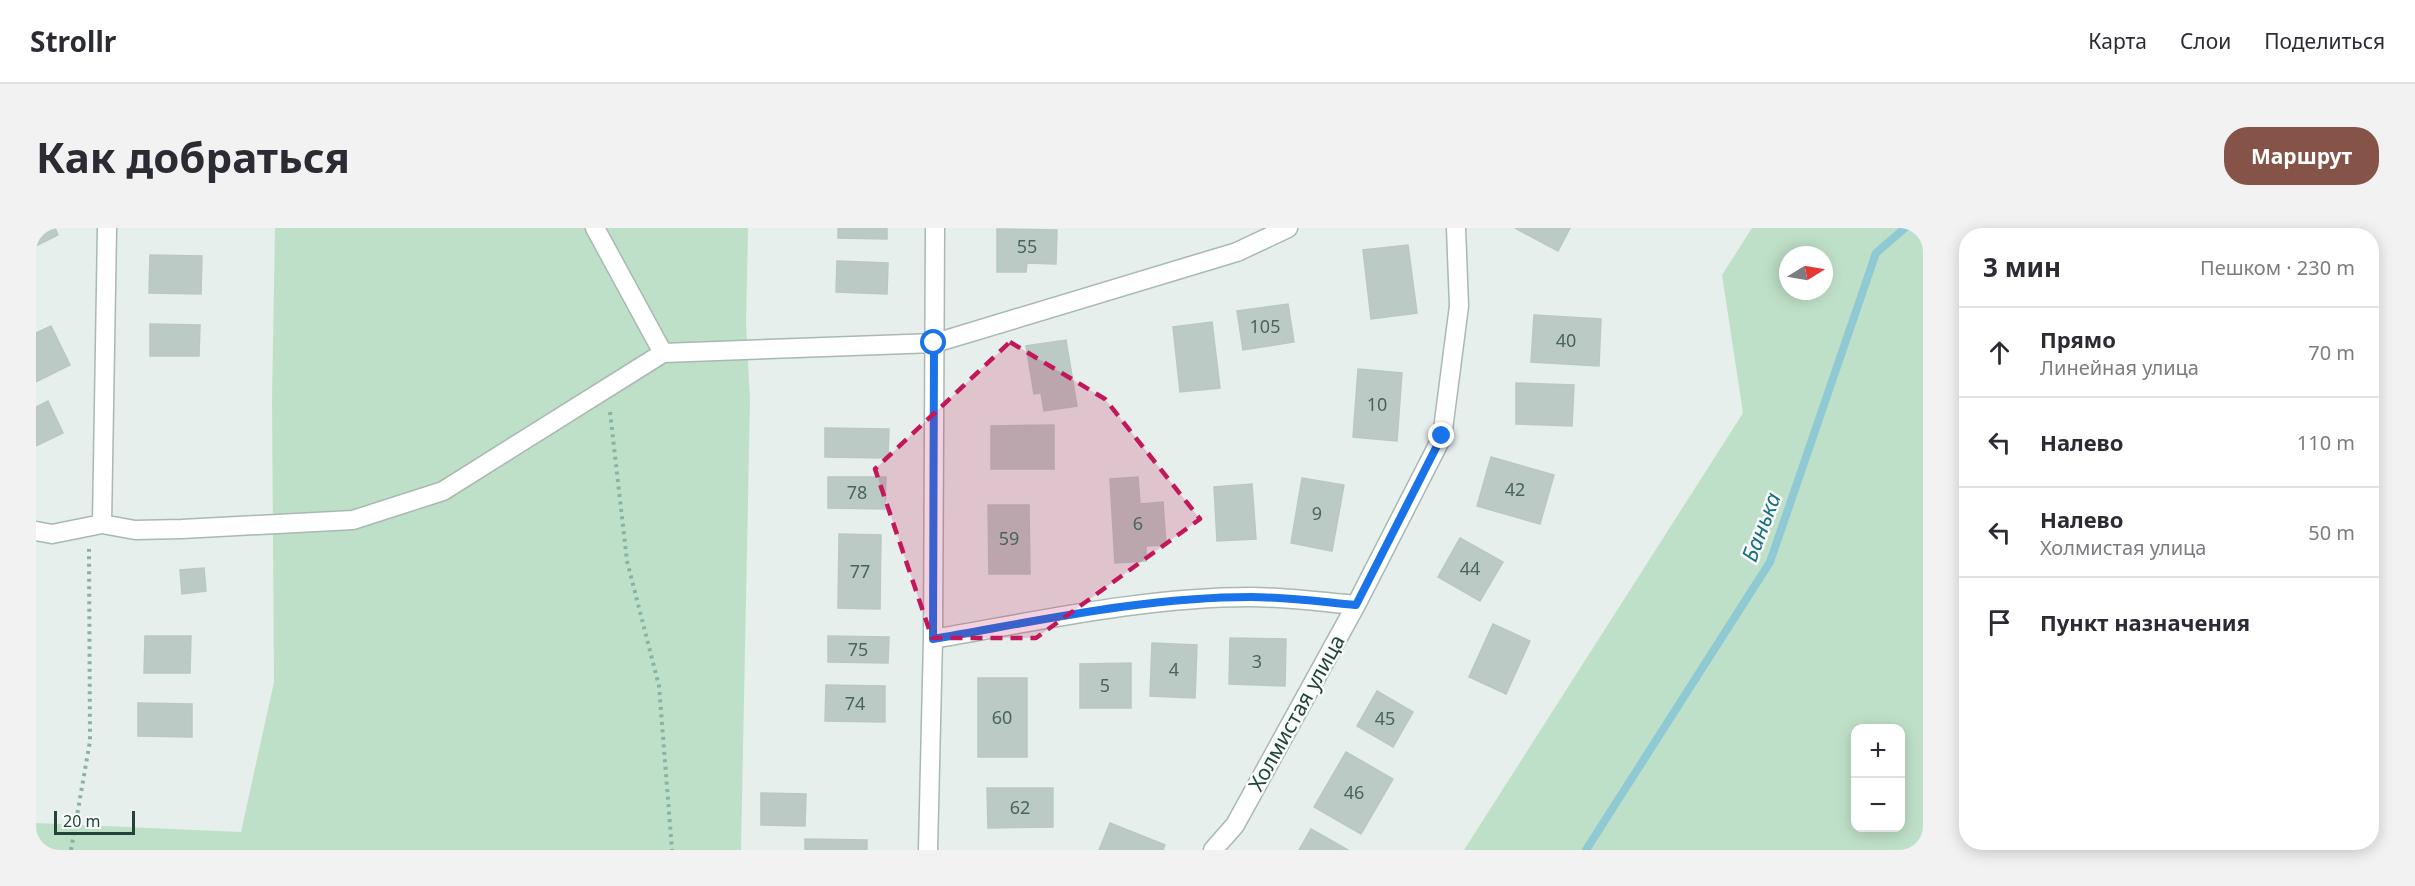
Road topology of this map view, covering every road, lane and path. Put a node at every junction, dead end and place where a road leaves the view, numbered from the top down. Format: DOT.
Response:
graph roads {
  1 [pos="107,228"];
  2 [pos="596,228"];
  3 [pos="935,228"];
  4 [pos="1288,228"];
  5 [pos="1456,228"];
  6 [pos="934,343"];
  7 [pos="663,353"];
  8 [pos="608,388"];
  9 [pos="102,524"];
  10 [pos="44,532"];
  11 [pos="36,547"];
  12 [pos="1356,605"];
  13 [pos="933,639"];
  14 [pos="71,850"];
  15 [pos="672,850"];
  16 [pos="928,850"];
  17 [pos="1213,850"];
  1 -- 9 [label="street"];
  2 -- 7 [label="street"];
  3 -- 6 [label="street"];
  4 -- 6 [label="street"];
  5 -- 12 [label="street, Холмистая улица"];
  6 -- 7 [label="street"];
  6 -- 13 [label="street"];
  7 -- 8 [label="street"];
  8 -- 9 [label="street"];
  8 -- 15 [label="path"];
  9 -- 10 [label="street"];
  9 -- 14 [label="path"];
  10 -- 11 [label="street"];
  12 -- 13 [label="street"];
  12 -- 17 [label="street, Холмистая улица"];
  13 -- 16 [label="street"];
}
